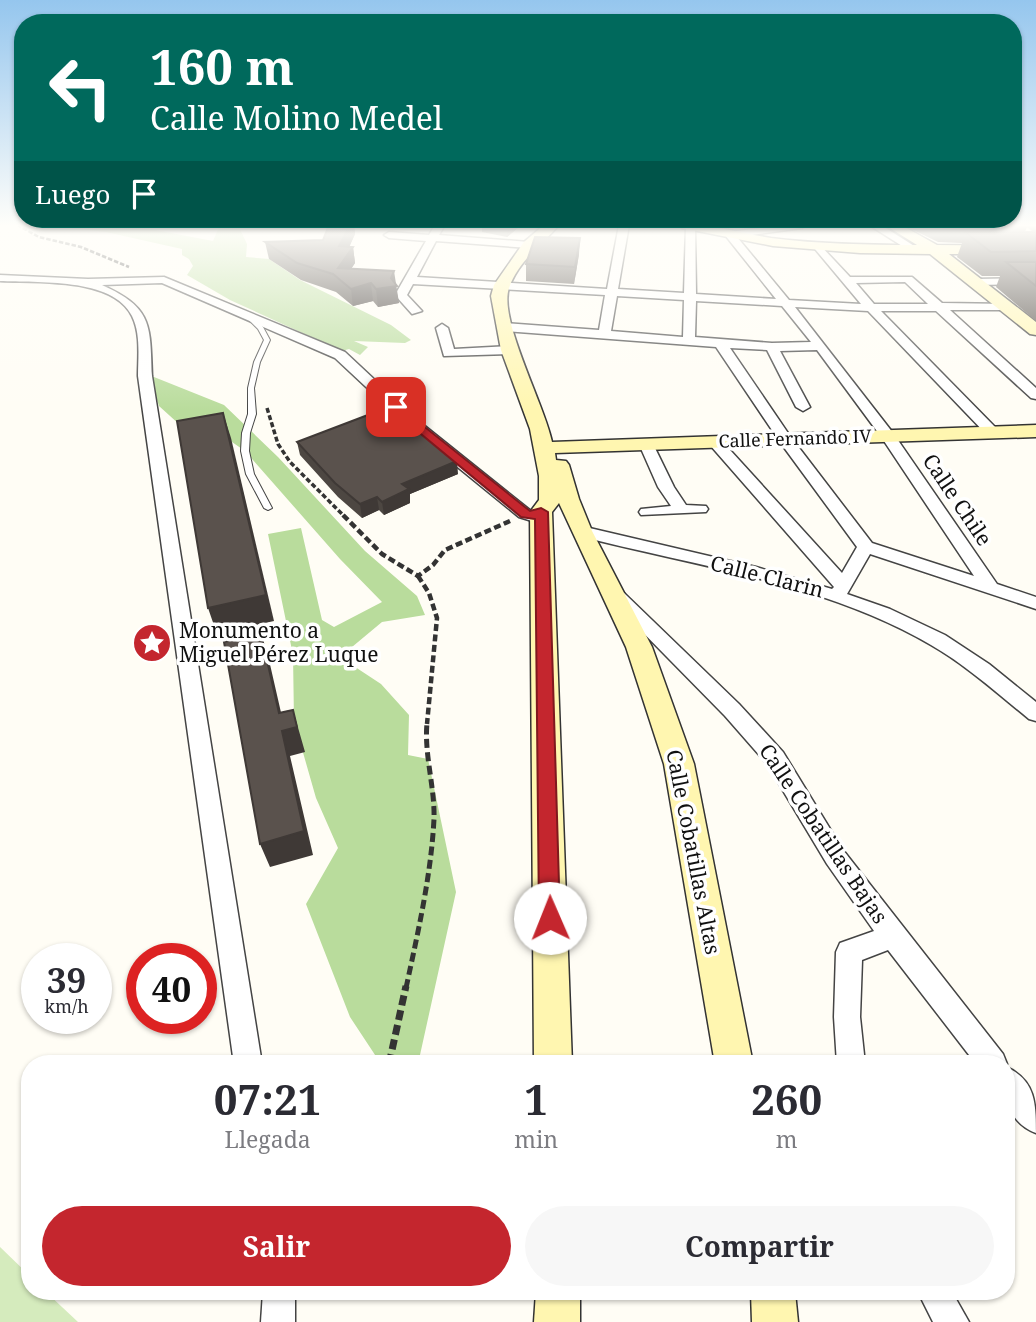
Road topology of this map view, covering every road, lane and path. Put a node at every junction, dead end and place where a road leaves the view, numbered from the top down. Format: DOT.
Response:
graph roads {
  1 [pos="97,287"];
  2 [pos="184,287"];
  3 [pos="405,287"];
  4 [pos="502,287"];
  5 [pos="529,287"];
  6 [pos="613,287"];
  7 [pos="689,287"];
  8 [pos="770,287"];
  9 [pos="851,287"];
  10 [pos="916,287"];
  11 [pos="982,287"];
  12 [pos="612,292"];
  13 [pos="689,296"];
  14 [pos="782,302"];
  15 [pos="1006,306"];
  16 [pos="936,307"];
  17 [pos="871,308"];
  18 [pos="416,311"];
  19 [pos="246,314"];
  20 [pos="506,327"];
  21 [pos="442,328"];
  22 [pos="1036,330"];
  23 [pos="604,335"];
  24 [pos="689,341"];
  25 [pos="722,344"];
  26 [pos="821,346"];
  27 [pos="772,347"];
  28 [pos="510,350"];
  29 [pos="252,383"];
  30 [pos="1036,395"];
  31 [pos="803,407"];
  32 [pos="540,429"];
  33 [pos="1036,432"];
  34 [pos="993,433"];
  35 [pos="888,436"];
  36 [pos="785,439"];
  37 [pos="715,442"];
  38 [pos="646,444"];
  39 [pos="555,447"];
  40 [pos="268,508"];
  41 [pos="699,509"];
  42 [pos="682,510"];
  43 [pos="647,512"];
  44 [pos="533,513"];
  45 [pos="582,531"];
  46 [pos="866,547"];
  47 [pos="418,576"];
  48 [pos="609,588"];
  49 [pos="991,588"];
  50 [pos="841,590"];
  51 [pos="1036,603"];
  52 [pos="1036,713"];
  53 [pos="893,936"];
  54 [pos="247,1055"];
  55 [pos="391,1055"];
  56 [pos="553,1055"];
  57 [pos="732,1055"];
  58 [pos="850,1055"];
  59 [pos="986,1055"];
  60 [pos="1015,1092"];
  61 [pos="1036,1119"];
  62 [pos="279,1300"];
  63 [pos="558,1300"];
  64 [pos="774,1300"];
  65 [pos="939,1300"];
  66 [pos="278,1322"];
  67 [pos="557,1322"];
  68 [pos="775,1322"];
  69 [pos="952,1322"];
  1 -- 54 [label="street"];
  2 -- 19 [label="street"];
  3 -- 18 [label="street"];
  4 -- 20 [label="street"];
  5 -- 12 [label="street"];
  6 -- 12 [label="street"];
  7 -- 13 [label="street"];
  8 -- 14 [label="street, Calle Chile"];
  9 -- 17 [label="street"];
  10 -- 16 [label="street"];
  11 -- 15 [label="street"];
  12 -- 13 [label="street"];
  12 -- 23 [label="street"];
  13 -- 14 [label="street"];
  13 -- 24 [label="street"];
  14 -- 17 [label="street"];
  14 -- 26 [label="street, Calle Chile"];
  15 -- 16 [label="street"];
  15 -- 22 [label="street"];
  16 -- 17 [label="street"];
  16 -- 30 [label="street"];
  17 -- 34 [label="street"];
  19 -- 29 [label="lane"];
  19 -- 44 [label="street"];
  20 -- 23 [label="street"];
  20 -- 28 [label="street"];
  21 -- 28 [label="street"];
  23 -- 24 [label="street"];
  24 -- 25 [label="street"];
  25 -- 27 [label="street"];
  25 -- 36 [label="street"];
  26 -- 27 [label="street"];
  26 -- 35 [label="street, Calle Chile"];
  27 -- 31 [label="street"];
  28 -- 32 [label="street"];
  29 -- 40 [label="lane"];
  29 -- 47 [label="path"];
  32 -- 39 [label="street"];
  32 -- 44 [label="street"];
  33 -- 34 [label="street, Calle Fernando IV"];
  34 -- 35 [label="street, Calle Fernando IV"];
  35 -- 36 [label="street, Calle Fernando IV"];
  35 -- 49 [label="street, Calle Chile"];
  36 -- 37 [label="street, Calle Fernando IV"];
  36 -- 46 [label="street"];
  37 -- 38 [label="street, Calle Fernando IV"];
  37 -- 50 [label="street"];
  38 -- 39 [label="street, Calle Fernando IV"];
  38 -- 42 [label="street"];
  39 -- 45 [label="street"];
  41 -- 42 [label="street"];
  42 -- 43 [label="street"];
  44 -- 47 [label="path"];
  44 -- 56 [label="street"];
  45 -- 48 [label="street, Calle Cobatillas Altas"];
  45 -- 50 [label="street, Calle Clarin"];
  46 -- 49 [label="street"];
  46 -- 50 [label="street"];
  47 -- 55 [label="path"];
  48 -- 53 [label="street, Calle Cobatillas Bajas"];
  48 -- 57 [label="street, Calle Cobatillas Altas"];
  49 -- 51 [label="street"];
  50 -- 52 [label="street, Calle Clarin"];
  53 -- 58 [label="street"];
  53 -- 59 [label="street, Calle Cobatillas Bajas"];
  60 -- 61 [label="street"];
  62 -- 66 [label="street"];
  63 -- 67 [label="street"];
  64 -- 68 [label="street"];
  65 -- 69 [label="street"];
}
